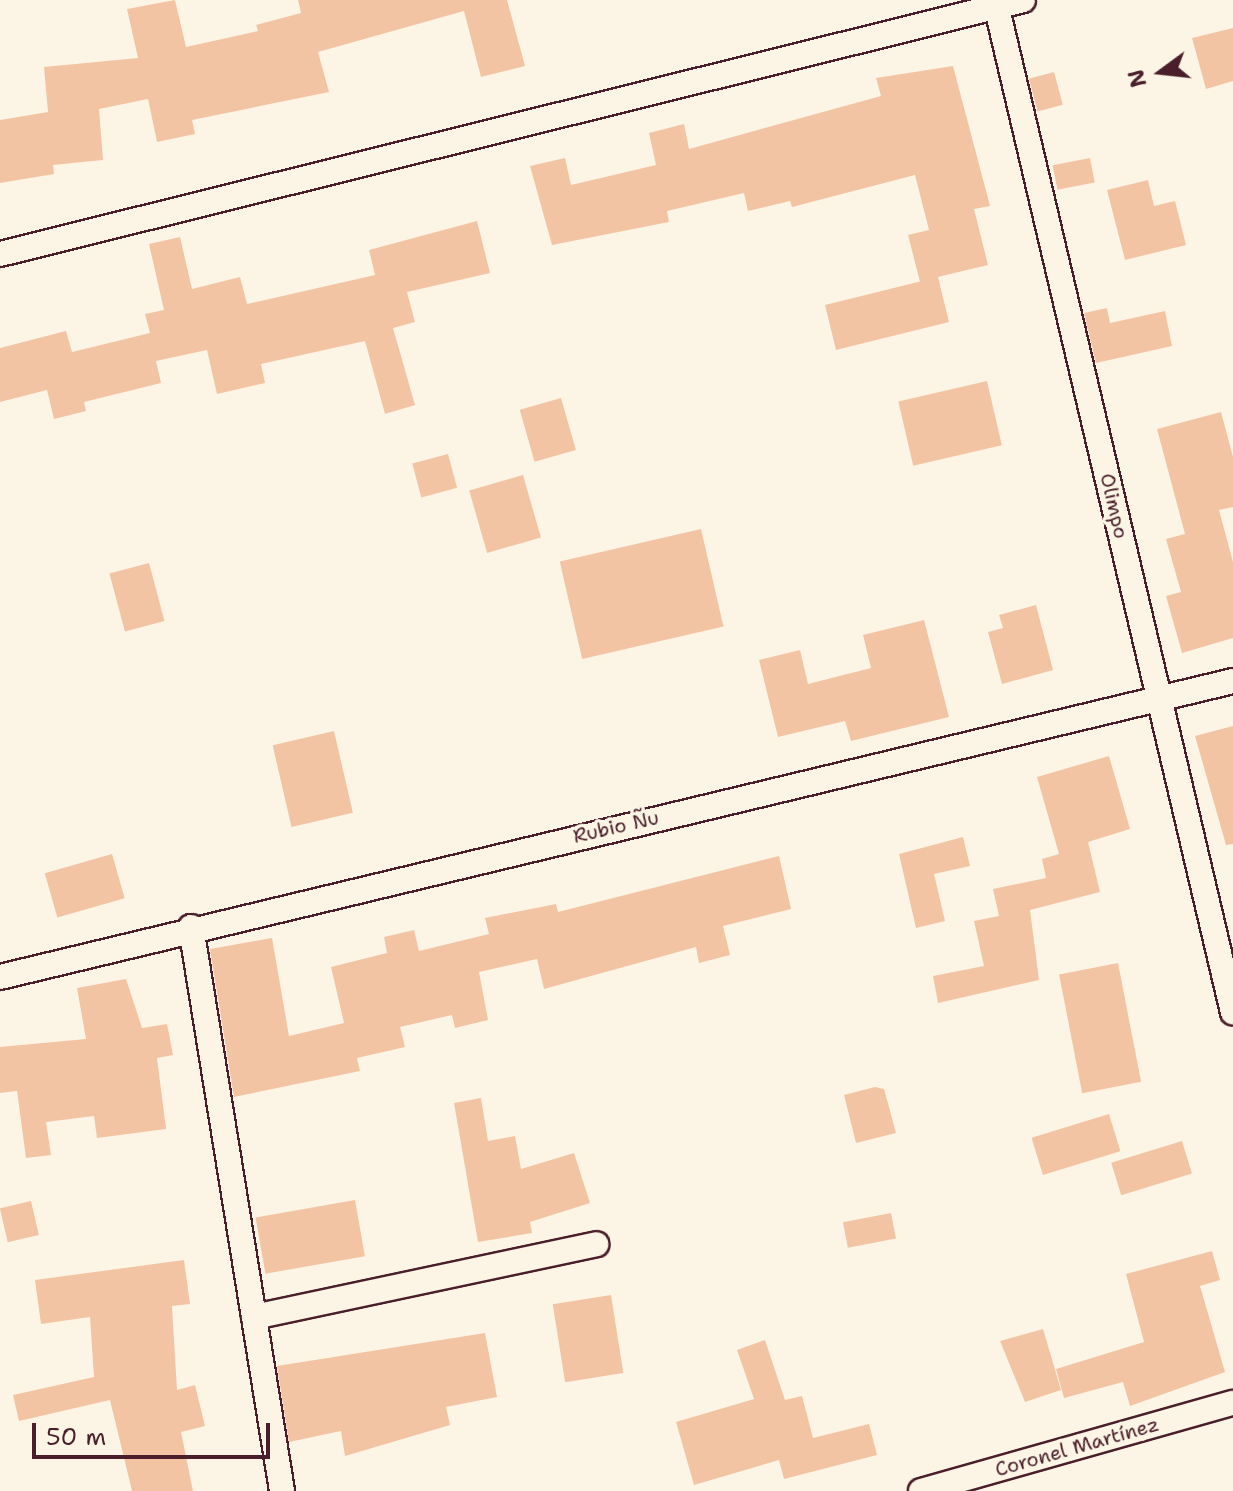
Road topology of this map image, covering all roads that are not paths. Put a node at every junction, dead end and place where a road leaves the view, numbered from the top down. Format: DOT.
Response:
graph roads {
  1 [pos="1023,0"];
  2 [pos="996,3"];
  3 [pos="0,254"];
  4 [pos="1233,681"];
  5 [pos="1159,700"];
  6 [pos="191,927"];
  7 [pos="0,977"];
  8 [pos="1233,1012"];
  9 [pos="596,1244"];
  10 [pos="254,1317"];
  11 [pos="1233,1403"];
  12 [pos="282,1491"];
  13 [pos="921,1491"];
  1 -- 2 [label="street"];
  2 -- 3 [label="street"];
  2 -- 5 [label="street, Olimpo"];
  4 -- 5 [label="street, Rubio Ñu"];
  5 -- 6 [label="street, Rubio Ñu"];
  5 -- 8 [label="street, Olimpo"];
  6 -- 7 [label="street, Rubio Ñu"];
  6 -- 10 [label="street"];
  9 -- 10 [label="street"];
  10 -- 12 [label="street"];
  11 -- 13 [label="street, Coronel Martínez"];
}
